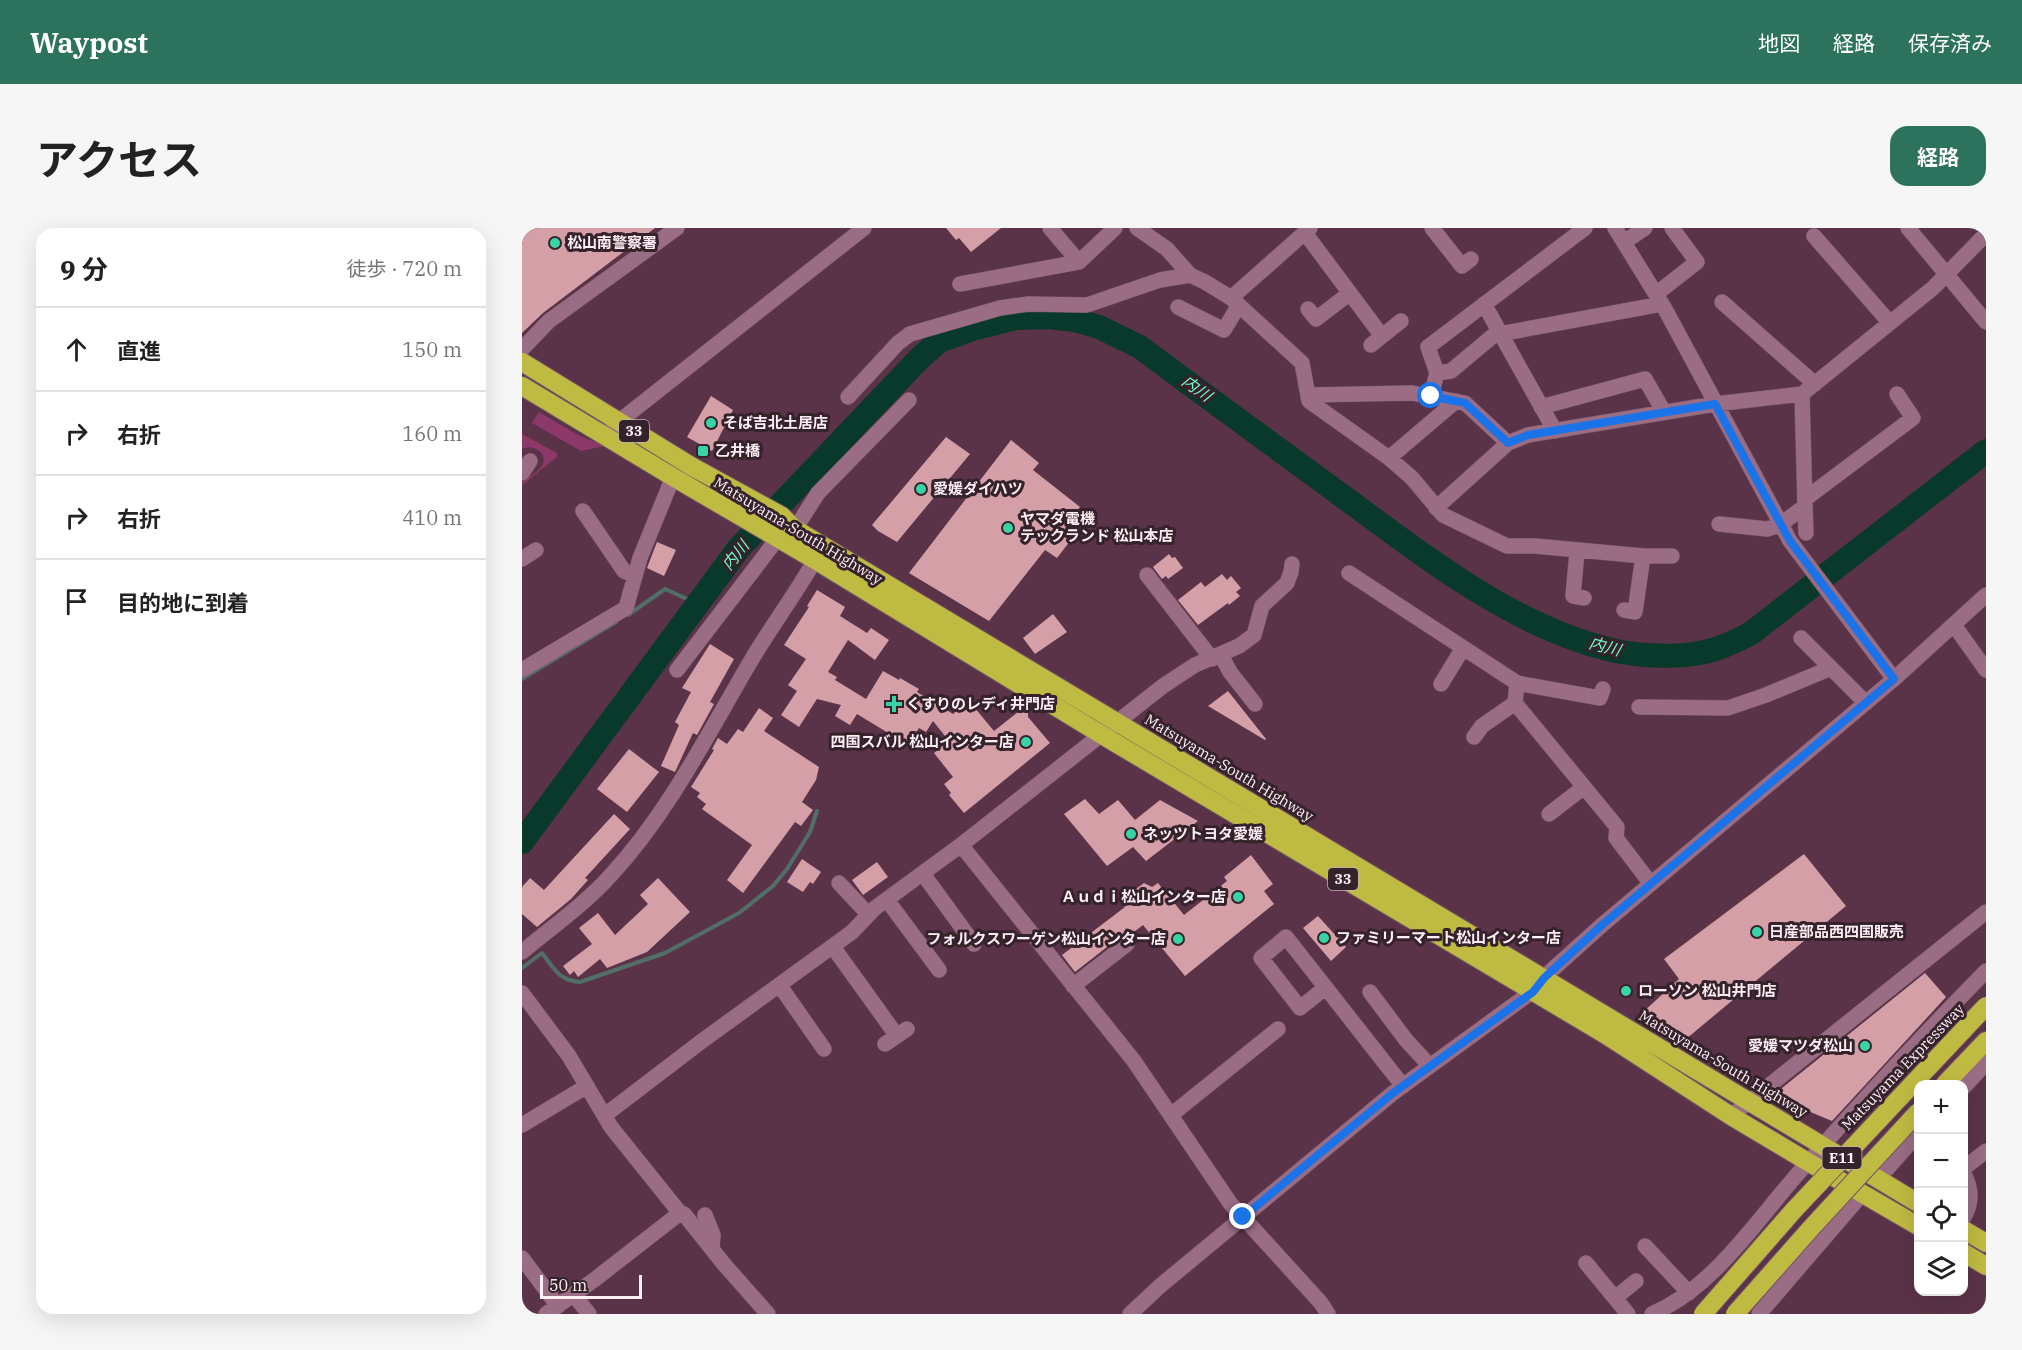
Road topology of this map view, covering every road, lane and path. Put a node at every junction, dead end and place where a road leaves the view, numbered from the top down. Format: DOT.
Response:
graph roads {
  1 [pos="677,228"];
  2 [pos="864,228"];
  3 [pos="1050,228"];
  4 [pos="1115,228"];
  5 [pos="1137,228"];
  6 [pos="1432,228"];
  7 [pos="1559,228"];
  8 [pos="1585,228"];
  9 [pos="1615,228"];
  10 [pos="1645,228"];
  11 [pos="1672,228"];
  12 [pos="1908,228"];
  13 [pos="1307,230"];
  14 [pos="1986,234"];
  15 [pos="1568,241"];
  16 [pos="1624,242"];
  17 [pos="1816,246"];
  18 [pos="1471,259"];
  19 [pos="1079,262"];
  20 [pos="1190,275"];
  21 [pos="1946,275"];
  22 [pos="960,284"];
  23 [pos="1350,293"];
  24 [pos="1659,299"];
  25 [pos="1235,302"];
  26 [pos="1722,302"];
  27 [pos="1484,304"];
  28 [pos="1178,307"];
  29 [pos="1308,309"];
  30 [pos="1401,321"];
  31 [pos="1986,322"];
  32 [pos="1890,323"];
  33 [pos="1501,334"];
  34 [pos="522,349"];
  35 [pos="522,362"];
  36 [pos="1437,373"];
  37 [pos="1815,384"];
  38 [pos="522,386"];
  39 [pos="1802,394"];
  40 [pos="1897,394"];
  41 [pos="1308,395"];
  42 [pos="1431,396"];
  43 [pos="848,397"];
  44 [pos="909,400"];
  45 [pos="1456,401"];
  46 [pos="1715,404"];
  47 [pos="1541,407"];
  48 [pos="1664,412"];
  49 [pos="618,422"];
  50 [pos="1554,431"];
  51 [pos="602,434"];
  52 [pos="1508,443"];
  53 [pos="1389,458"];
  54 [pos="673,477"];
  55 [pos="1805,502"];
  56 [pos="1436,508"];
  57 [pos="583,511"];
  58 [pos="788,523"];
  59 [pos="1719,524"];
  60 [pos="1780,525"];
  61 [pos="1806,533"];
  62 [pos="772,535"];
  63 [pos="536,550"];
  64 [pos="1576,552"];
  65 [pos="819,553"];
  66 [pos="1643,556"];
  67 [pos="1672,556"];
  68 [pos="522,559"];
  69 [pos="1292,564"];
  70 [pos="1349,573"];
  71 [pos="1147,575"];
  72 [pos="635,576"];
  73 [pos="1986,595"];
  74 [pos="1584,598"];
  75 [pos="1624,610"];
  76 [pos="1954,624"];
  77 [pos="1801,638"];
  78 [pos="1463,648"];
  79 [pos="1216,657"];
  80 [pos="1831,668"];
  81 [pos="522,670"];
  82 [pos="677,670"];
  83 [pos="1986,670"];
  84 [pos="1894,679"];
  85 [pos="1516,683"];
  86 [pos="1441,684"];
  87 [pos="1603,689"];
  88 [pos="1515,703"];
  89 [pos="1866,703"];
  90 [pos="1255,704"];
  91 [pos="1639,706"];
  92 [pos="1117,722"];
  93 [pos="1102,735"];
  94 [pos="1474,737"];
  95 [pos="1584,787"];
  96 [pos="1549,814"];
  97 [pos="962,845"];
  98 [pos="923,874"];
  99 [pos="839,883"];
  100 [pos="1651,884"];
  101 [pos="887,900"];
  102 [pos="1986,912"];
  103 [pos="868,914"];
  104 [pos="974,944"];
  105 [pos="1127,944"];
  106 [pos="833,946"];
  107 [pos="522,952"];
  108 [pos="939,970"];
  109 [pos="1986,971"];
  110 [pos="1538,985"];
  111 [pos="780,986"];
  112 [pos="1073,986"];
  113 [pos="1325,988"];
  114 [pos="1370,992"];
  115 [pos="522,993"];
  116 [pos="1986,1006"];
  117 [pos="1278,1029"];
  118 [pos="897,1037"];
  119 [pos="1986,1041"];
  120 [pos="824,1049"];
  121 [pos="1986,1062"];
  122 [pos="1430,1066"];
  123 [pos="1949,1080"];
  124 [pos="1968,1082"];
  125 [pos="587,1086"];
  126 [pos="1403,1086"];
  127 [pos="1748,1100"];
  128 [pos="605,1115"];
  129 [pos="1171,1115"];
  130 [pos="1731,1116"];
  131 [pos="1914,1116"];
  132 [pos="522,1125"];
  133 [pos="1914,1139"];
  134 [pos="1822,1146"];
  135 [pos="1986,1151"];
  136 [pos="1808,1162"];
  137 [pos="1968,1165"];
  138 [pos="1887,1169"];
  139 [pos="1968,1187"];
  140 [pos="1856,1201"];
  141 [pos="1914,1201"];
  142 [pos="1968,1210"];
  143 [pos="680,1213"];
  144 [pos="705,1215"];
  145 [pos="1243,1217"];
  146 [pos="1914,1224"];
  147 [pos="1968,1232"];
  148 [pos="1986,1243"];
  149 [pos="1645,1246"];
  150 [pos="712,1249"];
  151 [pos="1968,1255"];
  152 [pos="522,1258"];
  153 [pos="1586,1263"];
  154 [pos="1986,1266"];
  155 [pos="1636,1281"];
  156 [pos="1689,1293"];
  157 [pos="574,1295"];
  158 [pos="1615,1298"];
  159 [pos="552,1310"];
  160 [pos="1674,1310"];
  161 [pos="589,1314"];
  162 [pos="768,1314"];
  163 [pos="1130,1314"];
  164 [pos="1328,1314"];
  165 [pos="1628,1314"];
  166 [pos="1652,1314"];
  167 [pos="1703,1314"];
  168 [pos="1735,1314"];
  169 [pos="1759,1314"];
  1 -- 34 [label="street"];
  2 -- 49 [label="street"];
  3 -- 19 [label="street"];
  4 -- 19 [label="street"];
  5 -- 20 [label="street"];
  6 -- 18 [label="street"];
  7 -- 15 [label="street"];
  8 -- 15 [label="street"];
  9 -- 16 [label="street"];
  10 -- 16 [label="street"];
  11 -- 24 [label="street"];
  12 -- 21 [label="street"];
  13 -- 23 [label="street"];
  13 -- 25 [label="street"];
  14 -- 21 [label="street"];
  15 -- 27 [label="street"];
  16 -- 24 [label="street"];
  17 -- 32 [label="street"];
  19 -- 22 [label="street"];
  20 -- 25 [label="street"];
  20 -- 43 [label="street"];
  21 -- 31 [label="street"];
  21 -- 32 [label="street"];
  23 -- 29 [label="street"];
  23 -- 30 [label="street"];
  24 -- 33 [label="street"];
  24 -- 46 [label="street"];
  25 -- 28 [label="street"];
  25 -- 41 [label="street"];
  26 -- 37 [label="street"];
  27 -- 33 [label="street"];
  27 -- 36 [label="street"];
  32 -- 37 [label="street"];
  33 -- 36 [label="street"];
  33 -- 47 [label="street"];
  35 -- 49 [label="highway, Matsuyama-South Highway / 33"];
  36 -- 42 [label="street"];
  37 -- 39 [label="street"];
  38 -- 51 [label="highway, Matsuyama-South Highway / 33"];
  39 -- 46 [label="street"];
  39 -- 55 [label="street"];
  40 -- 55 [label="street"];
  41 -- 42 [label="street"];
  41 -- 53 [label="street"];
  42 -- 45 [label="street"];
  44 -- 58 [label="street"];
  45 -- 52 [label="street"];
  45 -- 53 [label="street"];
  46 -- 48 [label="street"];
  46 -- 60 [label="street"];
  47 -- 48 [label="street"];
  47 -- 50 [label="street"];
  48 -- 50 [label="street"];
  49 -- 51 [label="street"];
  49 -- 58 [label="highway, Matsuyama-South Highway / 33"];
  50 -- 52 [label="street"];
  51 -- 54 [label="highway, Matsuyama-South Highway / 33"];
  52 -- 56 [label="street"];
  53 -- 56 [label="street"];
  54 -- 62 [label="highway, Matsuyama-South Highway / 33"];
  54 -- 72 [label="street"];
  55 -- 60 [label="street"];
  55 -- 61 [label="street"];
  56 -- 64 [label="street"];
  57 -- 72 [label="street"];
  58 -- 65 [label="highway, Matsuyama-South Highway / 33"];
  59 -- 60 [label="street"];
  60 -- 84 [label="street"];
  62 -- 65 [label="highway, Matsuyama-South Highway / 33"];
  62 -- 82 [label="street"];
  63 -- 68 [label="street"];
  64 -- 66 [label="street"];
  64 -- 74 [label="street"];
  65 -- 92 [label="highway, Matsuyama-South Highway / 33"];
  65 -- 93 [label="highway, Matsuyama-South Highway / 33"];
  65 -- 107 [label="street"];
  66 -- 67 [label="street"];
  66 -- 75 [label="street"];
  69 -- 79 [label="street"];
  70 -- 78 [label="street"];
  71 -- 79 [label="street"];
  72 -- 81 [label="street"];
  73 -- 76 [label="street"];
  76 -- 83 [label="street"];
  76 -- 84 [label="street"];
  77 -- 80 [label="street"];
  78 -- 85 [label="street"];
  78 -- 86 [label="street"];
  79 -- 90 [label="street"];
  79 -- 92 [label="street"];
  80 -- 89 [label="street"];
  80 -- 91 [label="street"];
  84 -- 89 [label="street"];
  85 -- 87 [label="street"];
  85 -- 88 [label="street"];
  88 -- 94 [label="street"];
  88 -- 95 [label="street"];
  89 -- 100 [label="street"];
  92 -- 93 [label="street"];
  92 -- 110 [label="highway, Matsuyama-South Highway / 33"];
  93 -- 97 [label="street"];
  93 -- 110 [label="highway, Matsuyama-South Highway / 33"];
  95 -- 96 [label="street"];
  95 -- 100 [label="street"];
  97 -- 98 [label="street"];
  97 -- 112 [label="street"];
  98 -- 101 [label="street"];
  98 -- 104 [label="street"];
  99 -- 103 [label="street"];
  100 -- 110 [label="street"];
  101 -- 103 [label="street"];
  101 -- 108 [label="street"];
  102 -- 127 [label="street"];
  103 -- 106 [label="street"];
  105 -- 112 [label="street"];
  106 -- 111 [label="street"];
  106 -- 118 [label="street"];
  109 -- 134 [label="street"];
  110 -- 122 [label="street"];
  110 -- 127 [label="highway, Matsuyama-South Highway / 33"];
  110 -- 130 [label="highway, Matsuyama-South Highway / 33"];
  111 -- 120 [label="street"];
  111 -- 128 [label="street"];
  112 -- 129 [label="street"];
  113 -- 113 [label="street"];
  113 -- 126 [label="street"];
  114 -- 122 [label="street"];
  115 -- 125 [label="street"];
  116 -- 167 [label="highway, Matsuyama Expressway / E11, bridge"];
  117 -- 129 [label="street"];
  119 -- 123 [label="highway"];
  121 -- 124 [label="street"];
  122 -- 126 [label="street"];
  125 -- 128 [label="street"];
  125 -- 132 [label="street"];
  126 -- 145 [label="street"];
  127 -- 130 [label="street"];
  127 -- 134 [label="highway, Matsuyama-South Highway / 33"];
  128 -- 143 [label="street"];
  129 -- 145 [label="street"];
  130 -- 136 [label="highway, Matsuyama-South Highway / 33"];
  131 -- 168 [label="highway, E11, bridge"];
  133 -- 138 [label="street"];
  134 -- 136 [label="street"];
  134 -- 141 [label="highway, Matsuyama-South Highway / 33"];
  135 -- 137 [label="street"];
  136 -- 146 [label="highway, Matsuyama-South Highway / 33"];
  136 -- 156 [label="street"];
  139 -- 142 [label="street"];
  140 -- 169 [label="street"];
  143 -- 150 [label="street"];
  143 -- 157 [label="street"];
  144 -- 150 [label="street"];
  145 -- 163 [label="street"];
  145 -- 164 [label="street"];
  147 -- 148 [label="highway"];
  149 -- 156 [label="street"];
  150 -- 162 [label="street"];
  151 -- 154 [label="highway"];
  152 -- 159 [label="street"];
  153 -- 158 [label="street"];
  155 -- 158 [label="street"];
  156 -- 160 [label="street"];
  157 -- 159 [label="street"];
  157 -- 161 [label="street"];
  158 -- 165 [label="street"];
  160 -- 166 [label="street"];
}
